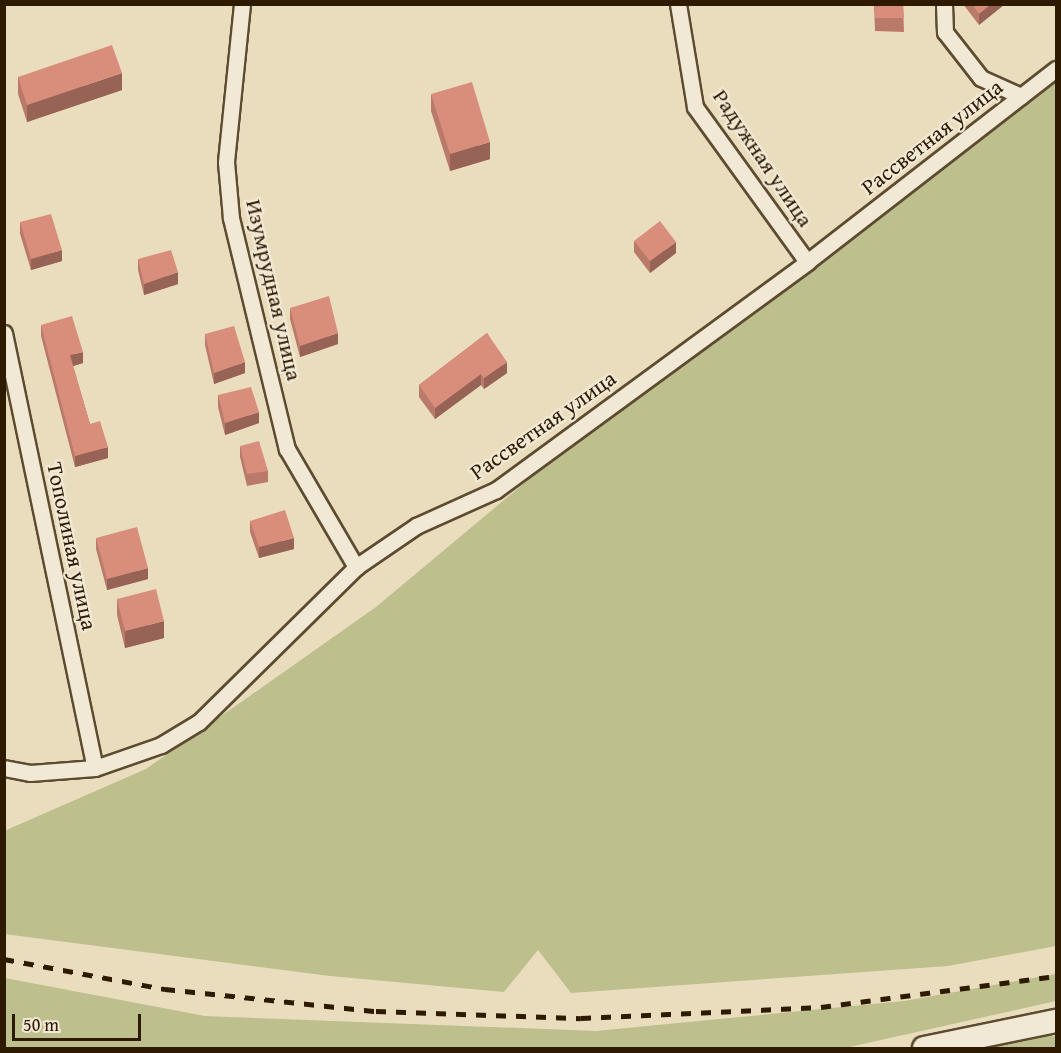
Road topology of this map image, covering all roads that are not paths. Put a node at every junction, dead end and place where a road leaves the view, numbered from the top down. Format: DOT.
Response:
graph roads {
  1 [pos="242,4"];
  2 [pos="678,4"];
  3 [pos="944,4"];
  4 [pos="1056,69"];
  5 [pos="1021,96"];
  6 [pos="807,262"];
  7 [pos="4,333"];
  8 [pos="356,567"];
  9 [pos="4,768"];
  10 [pos="95,768"];
  11 [pos="1056,1021"];
  12 [pos="924,1048"];
  1 -- 8 [label="street, Изумрудная улица"];
  2 -- 6 [label="street, Радужная улица"];
  3 -- 5 [label="street"];
  4 -- 5 [label="street, Рассветная улица"];
  5 -- 6 [label="street, Рассветная улица"];
  6 -- 8 [label="street, Рассветная улица"];
  7 -- 10 [label="street, Тополиная улица"];
  8 -- 10 [label="street, Рассветная улица"];
  9 -- 10 [label="street, Рассветная улица"];
  11 -- 12 [label="street"];
}
